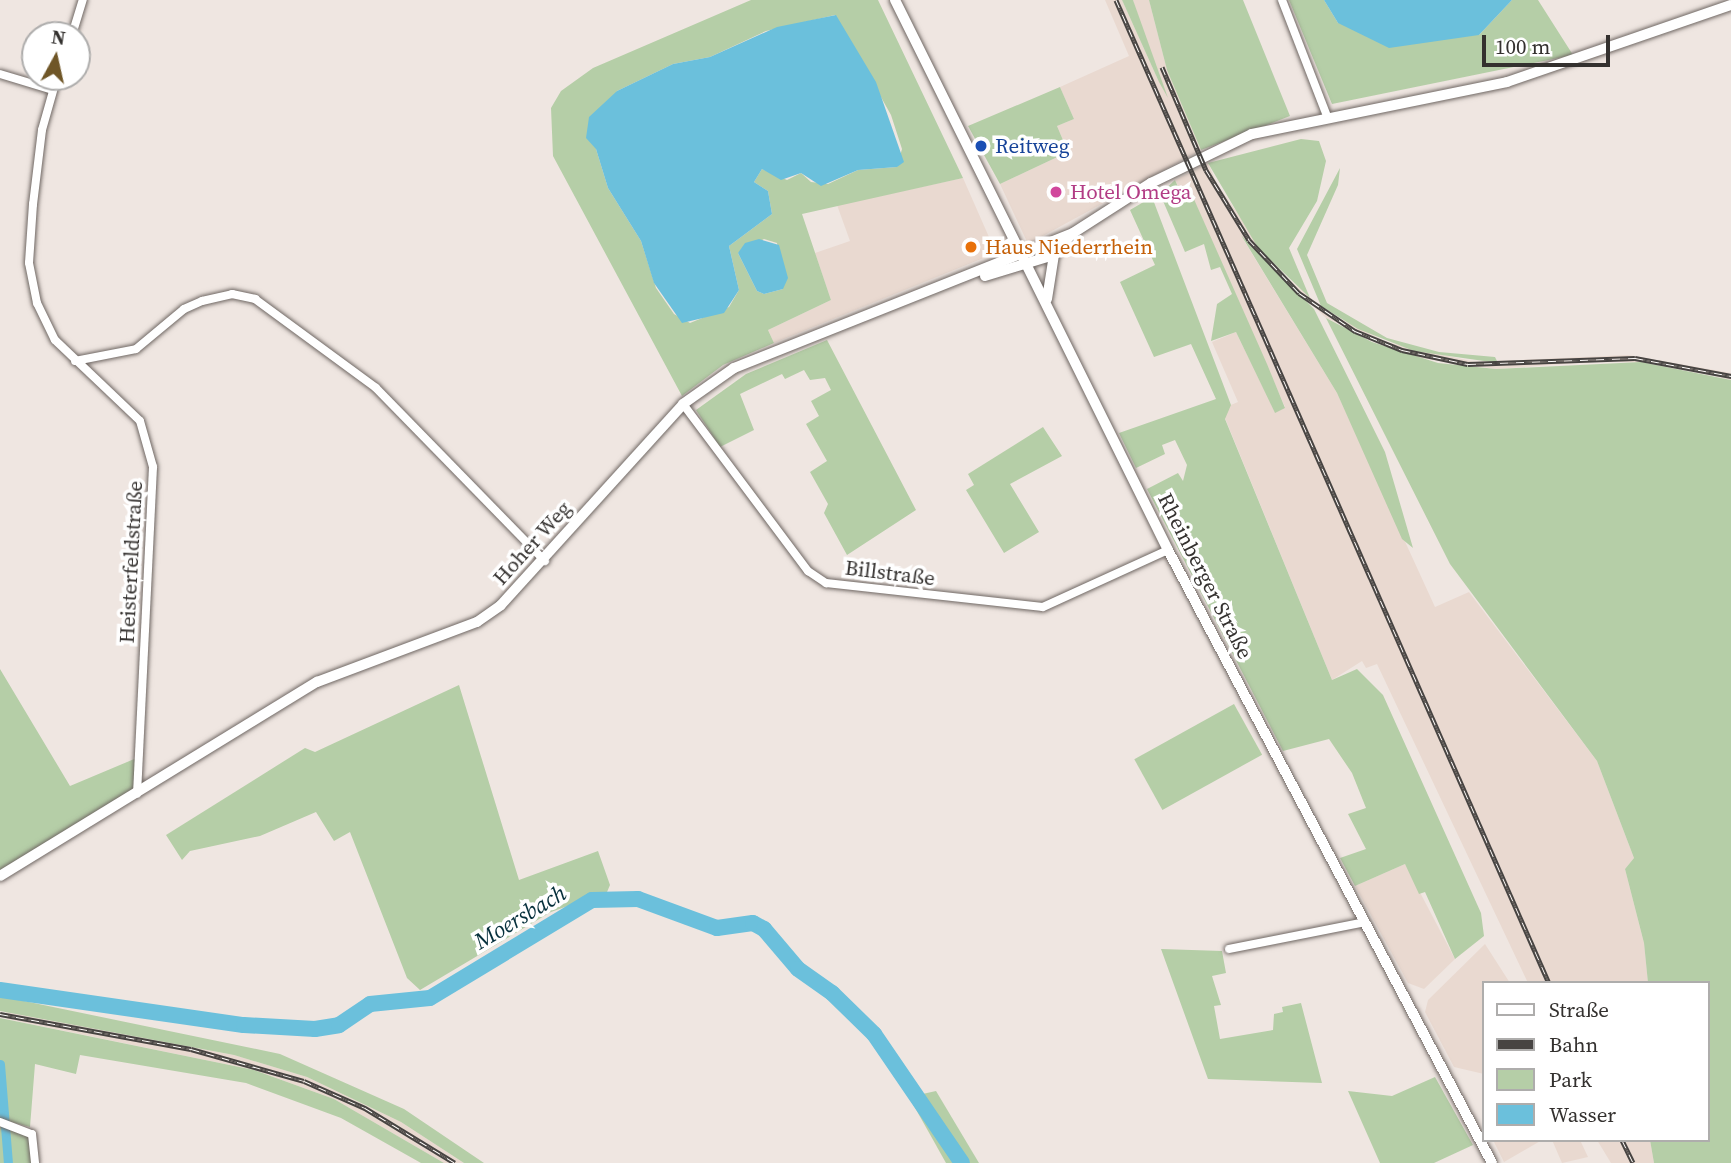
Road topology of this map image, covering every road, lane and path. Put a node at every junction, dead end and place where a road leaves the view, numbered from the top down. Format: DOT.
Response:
graph roads {
  1 [pos="83,0"];
  2 [pos="895,0"];
  3 [pos="1282,0"];
  4 [pos="1731,5"];
  5 [pos="76,21"];
  6 [pos="0,74"];
  7 [pos="21,80"];
  8 [pos="52,91"];
  9 [pos="1327,116"];
  10 [pos="1073,233"];
  11 [pos="1021,254"];
  12 [pos="1054,255"];
  13 [pos="1028,266"];
  14 [pos="964,280"];
  15 [pos="1047,301"];
  16 [pos="75,361"];
  17 [pos="683,404"];
  18 [pos="1168,550"];
  19 [pos="545,561"];
  20 [pos="137,794"];
  21 [pos="0,876"];
  22 [pos="1365,922"];
  23 [pos="1229,949"];
  24 [pos="1,1123"];
  25 [pos="35,1163"];
  26 [pos="1492,1163"];
  1 -- 5 [label="street"];
  2 -- 11 [label="main road, Rheinberger Straße"];
  3 -- 9 [label="street"];
  4 -- 9 [label="main road"];
  6 -- 7 [label="street"];
  8 -- 16 [label="street, Heisterfeldstraße"];
  9 -- 10 [label="main road"];
  10 -- 11 [label="main road"];
  10 -- 12 [label="main road"];
  11 -- 13 [label="main road, Rheinberger Straße"];
  11 -- 14 [label="main road, Hoher Weg"];
  12 -- 13 [label="main road"];
  12 -- 15 [label="main road"];
  13 -- 14 [label="main road, Hoher Weg"];
  13 -- 15 [label="main road, Rheinberger Straße"];
  14 -- 17 [label="main road, Hoher Weg"];
  15 -- 18 [label="main road, Rheinberger Straße"];
  16 -- 19 [label="street"];
  16 -- 20 [label="street, Heisterfeldstraße"];
  17 -- 18 [label="street, Billstraße"];
  17 -- 19 [label="main road, Hoher Weg"];
  18 -- 22 [label="main road, Rheinberger Straße"];
  19 -- 20 [label="main road, Hoher Weg"];
  20 -- 21 [label="main road, Hoher Weg"];
  22 -- 23 [label="street"];
  22 -- 26 [label="main road, Rheinberger Straße"];
  24 -- 25 [label="street"];
}
